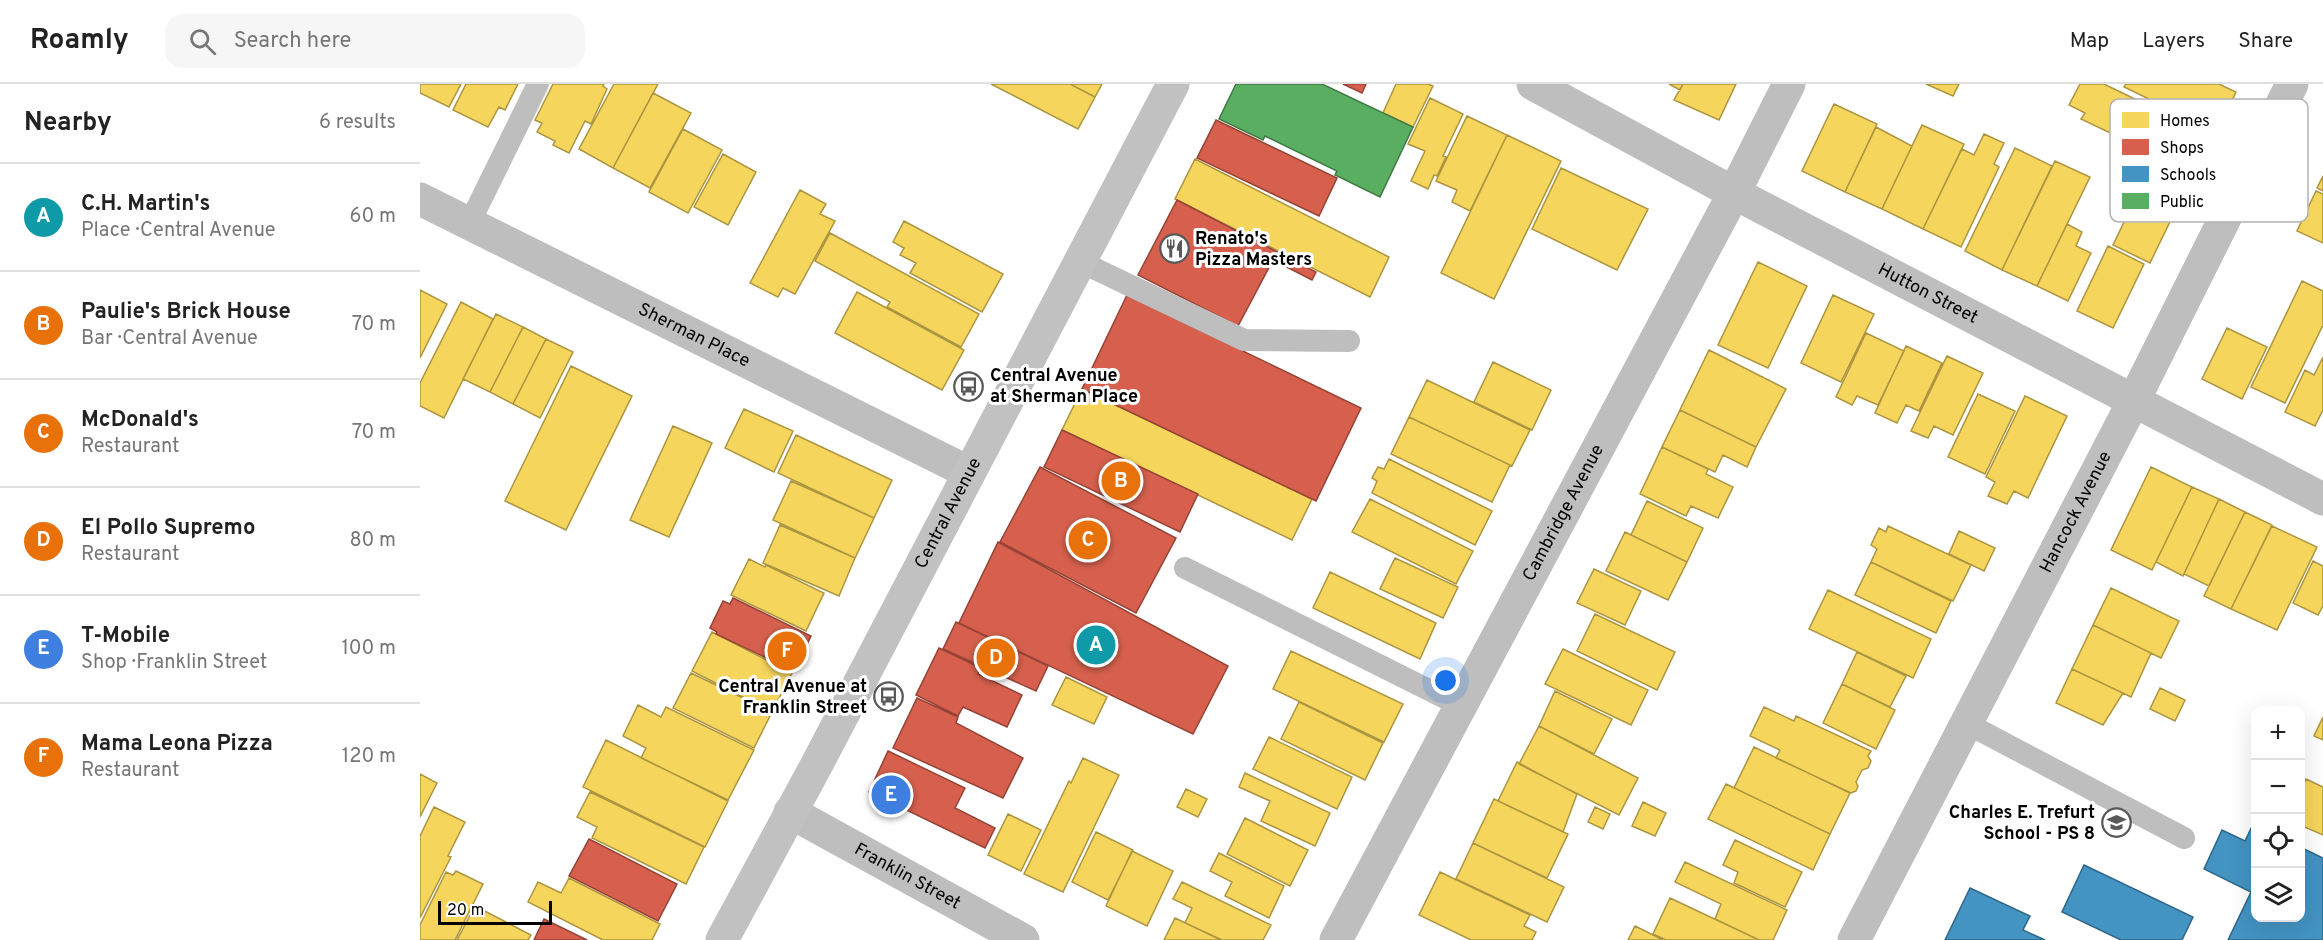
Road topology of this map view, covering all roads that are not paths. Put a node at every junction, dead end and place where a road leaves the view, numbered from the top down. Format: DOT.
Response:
graph roads {
  1 [pos="538,84"];
  2 [pos="1173,84"];
  3 [pos="1533,84"];
  4 [pos="1789,84"];
  5 [pos="2292,84"];
  6 [pos="2284,99"];
  7 [pos="1734,194"];
  8 [pos="420,199"];
  9 [pos="2223,222"];
  10 [pos="469,224"];
  11 [pos="1081,262"];
  12 [pos="1349,341"];
  13 [pos="2133,402"];
  14 [pos="968,472"];
  15 [pos="2323,499"];
  16 [pos="1185,568"];
  17 [pos="1461,706"];
  18 [pos="1966,723"];
  19 [pos="790,812"];
  20 [pos="2184,838"];
  21 [pos="722,940"];
  22 [pos="1023,940"];
  23 [pos="1336,940"];
  24 [pos="1854,940"];
  1 -- 10 [label="lane"];
  2 -- 11 [label="main road, Central Avenue"];
  3 -- 7 [label="street, Hutton Street"];
  4 -- 7 [label="street, Cambridge Avenue"];
  5 -- 6 [label="street, Hancock Avenue"];
  7 -- 13 [label="street, Hutton Street"];
  7 -- 17 [label="street, Cambridge Avenue"];
  8 -- 10 [label="street, Sherman Place"];
  9 -- 13 [label="street, Hancock Avenue"];
  10 -- 14 [label="street, Sherman Place"];
  11 -- 12 [label="lane"];
  11 -- 14 [label="main road, Central Avenue"];
  13 -- 15 [label="street, Hutton Street"];
  13 -- 18 [label="street, Hancock Avenue"];
  14 -- 19 [label="main road, Central Avenue"];
  16 -- 17 [label="lane"];
  17 -- 23 [label="street, Cambridge Avenue"];
  18 -- 20 [label="lane"];
  18 -- 24 [label="street, Hancock Avenue"];
  19 -- 21 [label="main road, Central Avenue"];
  19 -- 22 [label="street, Franklin Street"];
}
